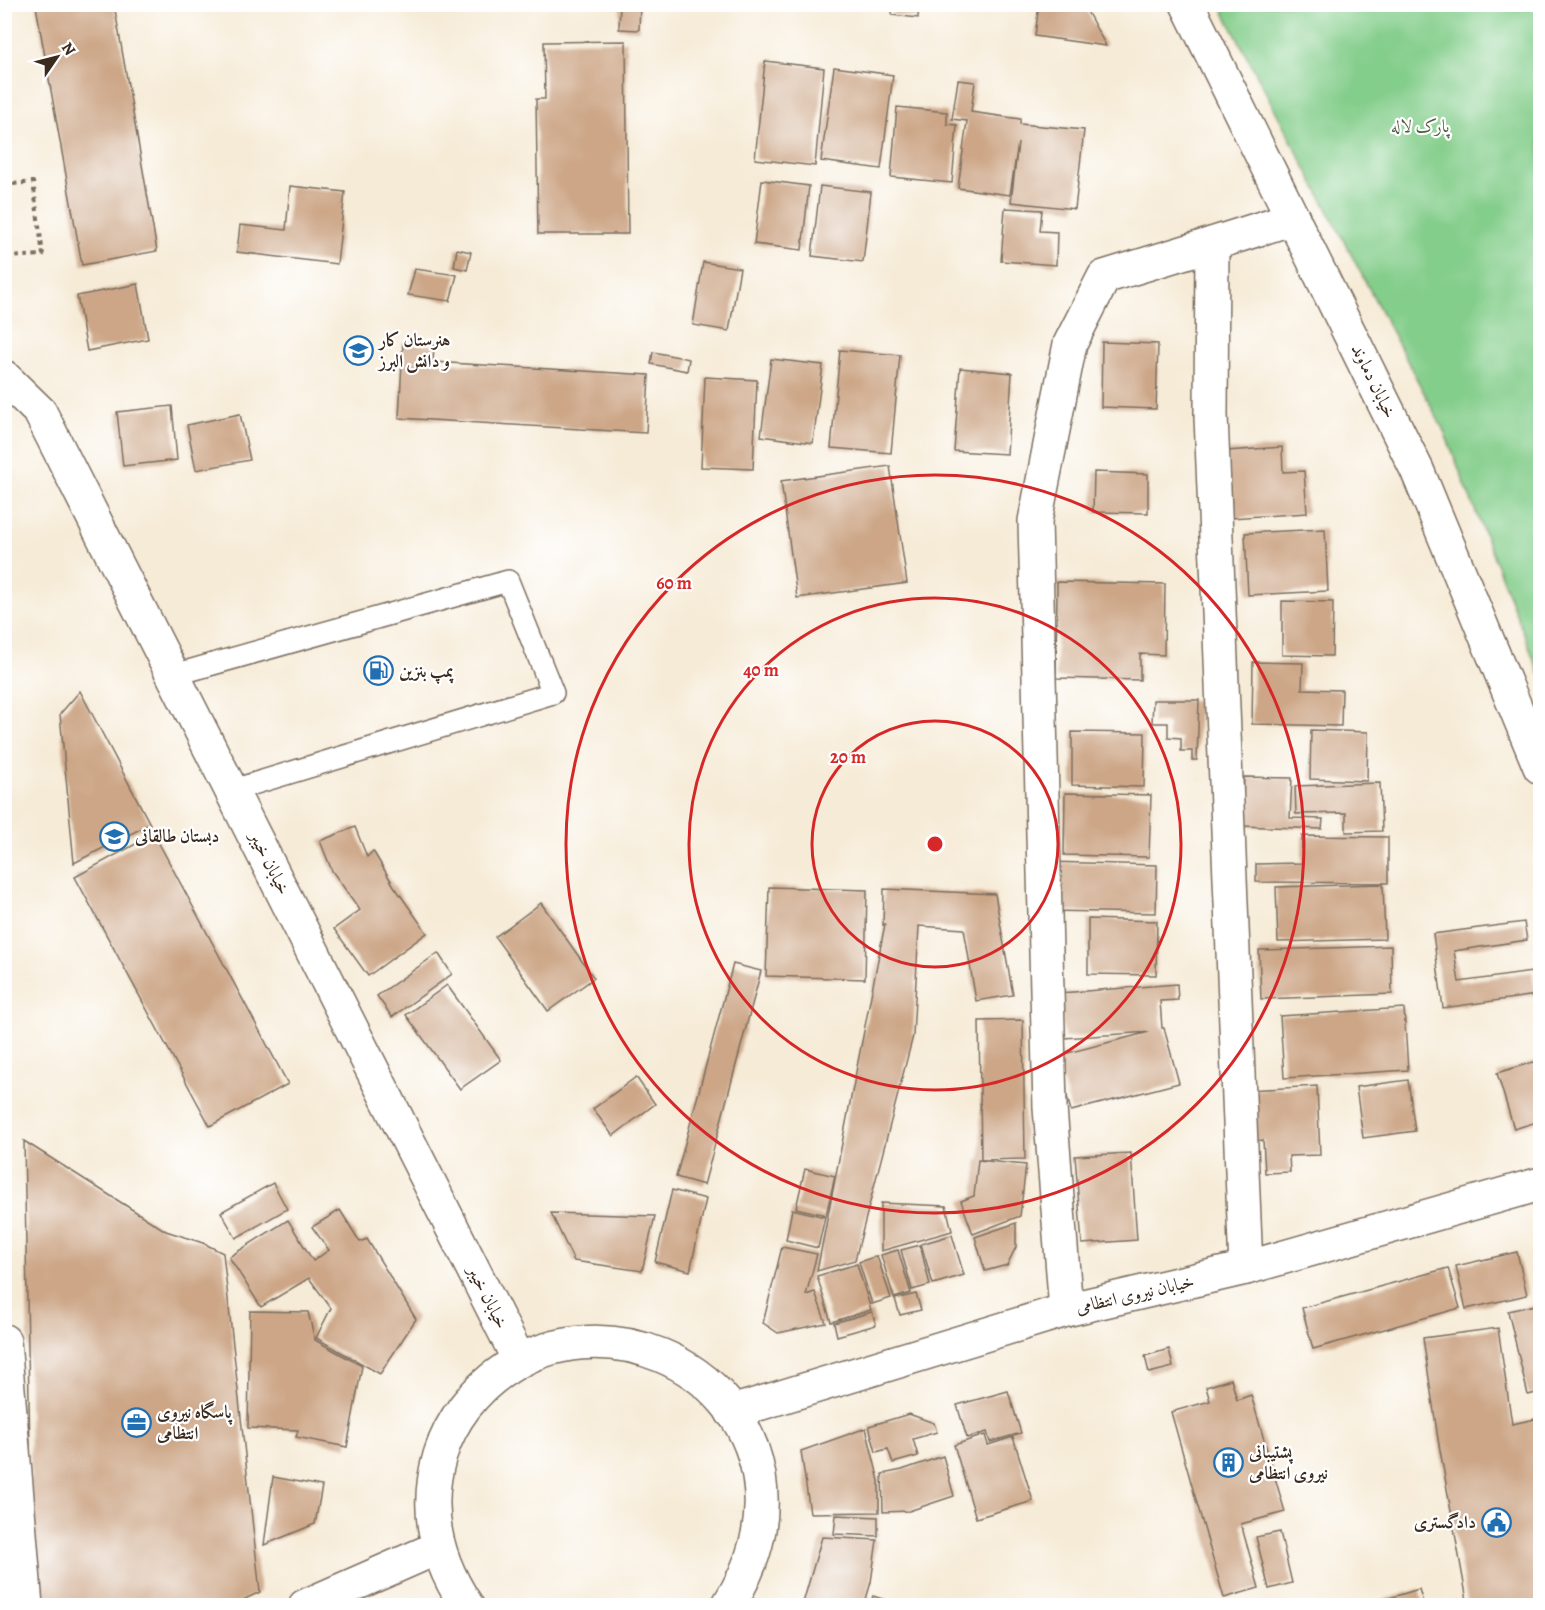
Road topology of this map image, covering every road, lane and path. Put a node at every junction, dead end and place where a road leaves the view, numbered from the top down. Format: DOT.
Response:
graph roads {
  1 [pos="1187,4"];
  2 [pos="4,185"];
  3 [pos="1293,218"];
  4 [pos="1212,243"];
  5 [pos="4,257"];
  6 [pos="4,378"];
  7 [pos="174,675"];
  8 [pos="1540,767"];
  9 [pos="233,790"];
  10 [pos="1540,1184"];
  11 [pos="1246,1268"];
  12 [pos="1066,1310"];
  13 [pos="4,1341"];
  14 [pos="519,1360"];
  15 [pos="732,1412"];
  16 [pos="437,1548"];
  17 [pos="22,1561"];
  18 [pos="4,1589"];
  19 [pos="26,1605"];
  20 [pos="305,1605"];
  21 [pos="467,1605"];
  22 [pos="728,1605"];
  1 -- 3 [label="street, خیابان دماوند"];
  2 -- 5 [label="path"];
  3 -- 4 [label="street"];
  3 -- 8 [label="street, خیابان دماوند"];
  4 -- 11 [label="street"];
  4 -- 12 [label="street"];
  6 -- 7 [label="street, خیابان خیبر"];
  7 -- 9 [label="street, خیابان خیبر"];
  7 -- 9 [label="lane"];
  9 -- 14 [label="street, خیابان خیبر"];
  10 -- 11 [label="street, خیابان نیروی انتظامی"];
  11 -- 12 [label="street, خیابان نیروی انتظامی"];
  12 -- 15 [label="street, خیابان نیروی انتظامی"];
  13 -- 17 [label="street"];
  14 -- 15 [label="street"];
  14 -- 16 [label="street"];
  15 -- 22 [label="street"];
  16 -- 20 [label="street"];
  16 -- 21 [label="street"];
  17 -- 18 [label="street"];
  17 -- 19 [label="street"];
}
